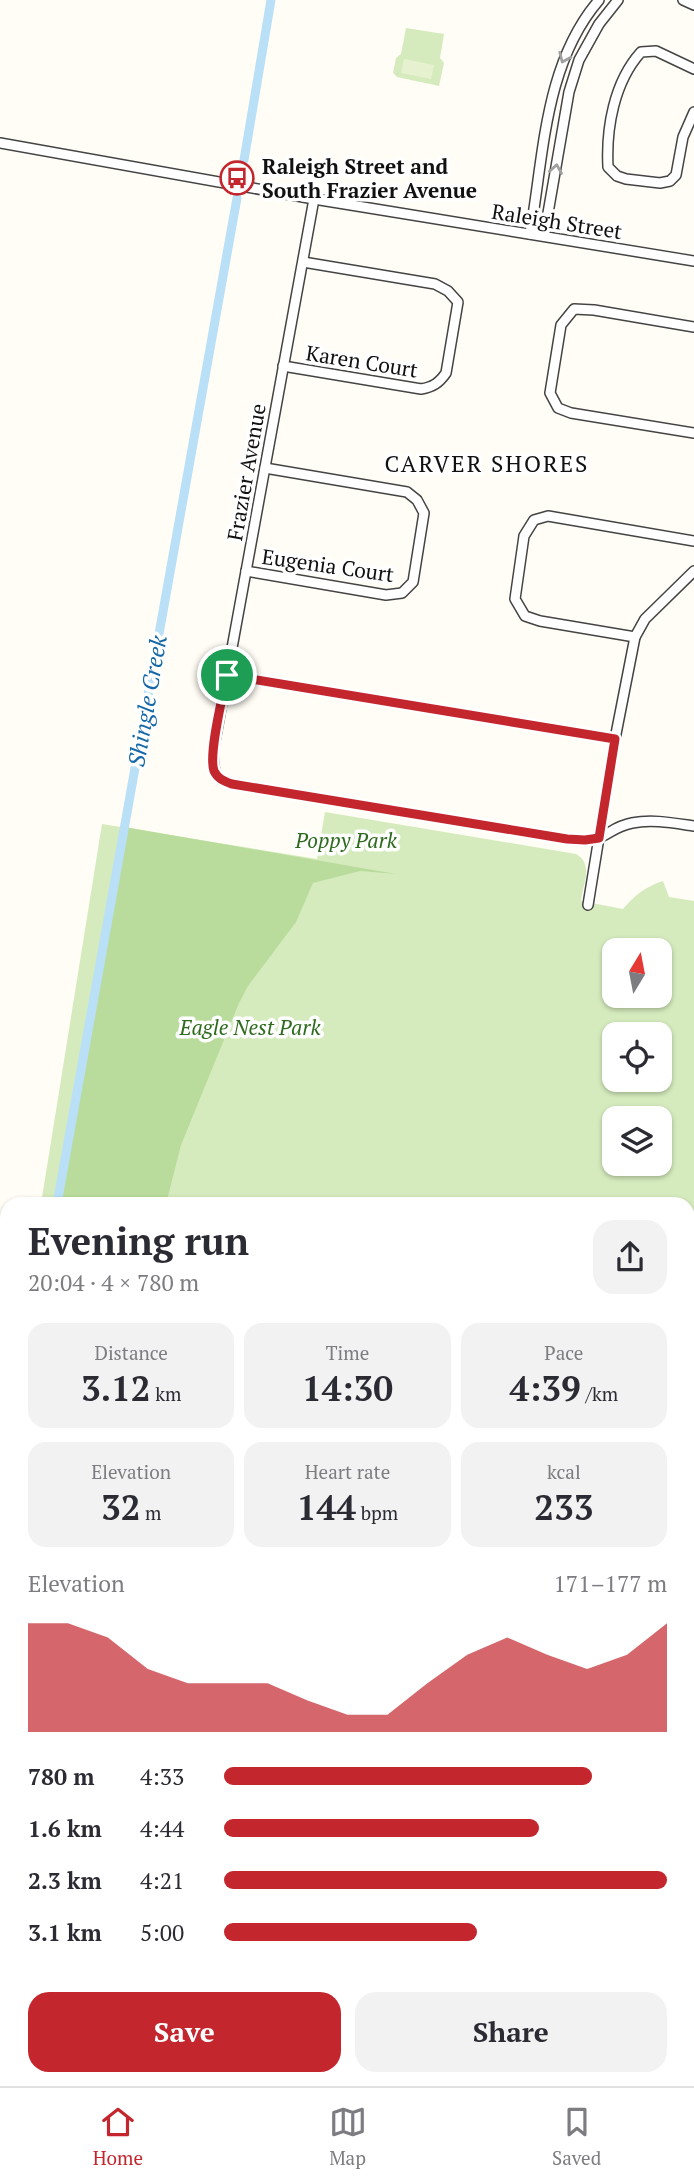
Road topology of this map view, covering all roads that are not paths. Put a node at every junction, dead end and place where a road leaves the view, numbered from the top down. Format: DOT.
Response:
graph roads {
  1 [pos="599,0"];
  2 [pos="618,0"];
  3 [pos="683,0"];
  4 [pos="694,5"];
  5 [pos="694,69"];
  6 [pos="694,112"];
  7 [pos="0,143"];
  8 [pos="314,199"];
  9 [pos="530,234"];
  10 [pos="544,236"];
  11 [pos="694,261"];
  12 [pos="303,262"];
  13 [pos="694,327"];
  14 [pos="283,366"];
  15 [pos="694,433"];
  16 [pos="265,468"];
  17 [pos="694,541"];
  18 [pos="246,571"];
  19 [pos="694,571"];
  20 [pos="635,637"];
  21 [pos="227,675"];
  22 [pos="615,739"];
  23 [pos="694,825"];
  24 [pos="599,838"];
  25 [pos="588,905"];
  1 -- 9 [label="street, one-way"];
  10 -- 2 [label="street, one-way"];
  3 -- 4 [label="street"];
  5 -- 6 [label="street"];
  7 -- 8 [label="street, Raleigh Street"];
  8 -- 9 [label="street, Raleigh Street"];
  8 -- 12 [label="street, Frazier Avenue"];
  9 -- 10 [label="street, Raleigh Street"];
  10 -- 11 [label="street, Raleigh Street"];
  12 -- 14 [label="street, Frazier Avenue"];
  12 -- 14 [label="street, Karen Court"];
  13 -- 15 [label="street"];
  14 -- 16 [label="street, Frazier Avenue"];
  16 -- 18 [label="street, Frazier Avenue"];
  16 -- 18 [label="street, Eugenia Court"];
  17 -- 20 [label="street"];
  18 -- 21 [label="street, Frazier Avenue"];
  19 -- 20 [label="street"];
  20 -- 22 [label="street"];
  21 -- 22 [label="street"];
  21 -- 24 [label="street, Frazier Avenue"];
  22 -- 24 [label="street"];
  23 -- 24 [label="street"];
  24 -- 25 [label="street"];
}
